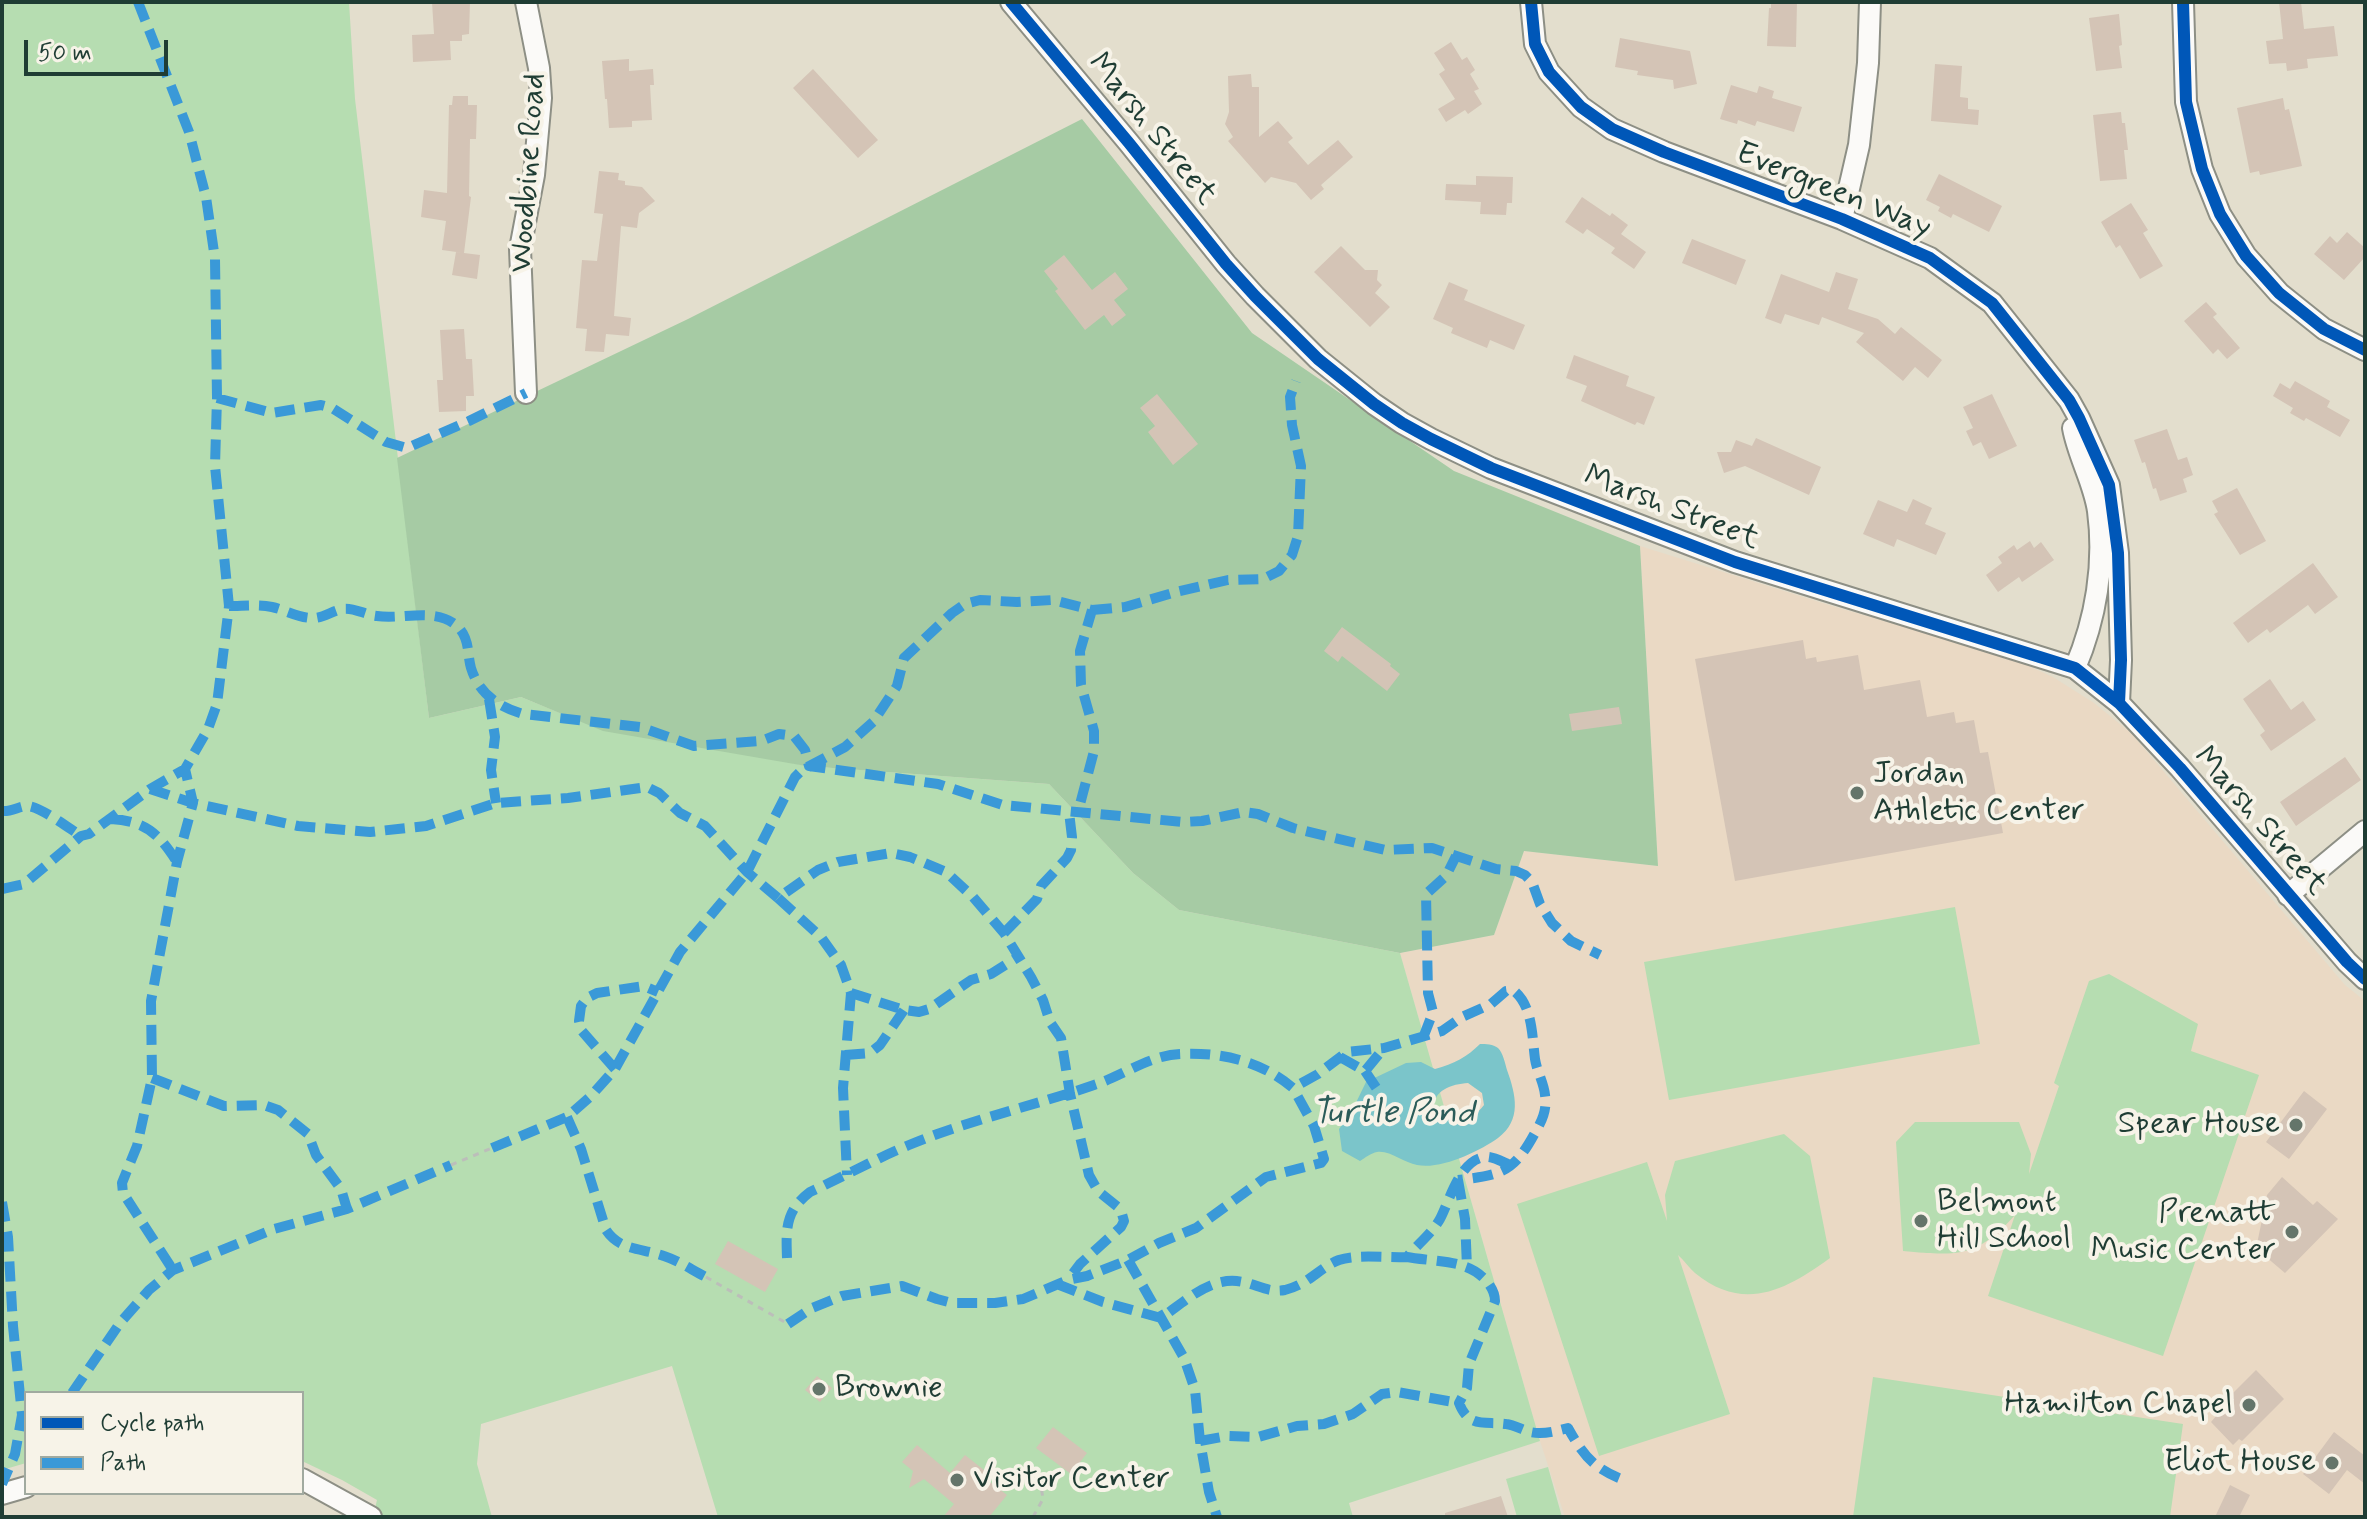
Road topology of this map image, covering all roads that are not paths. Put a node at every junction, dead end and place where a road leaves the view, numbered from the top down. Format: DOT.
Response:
graph roads {
  1 [pos="526,2"];
  2 [pos="1011,2"];
  3 [pos="1531,2"];
  4 [pos="1870,2"];
  5 [pos="2183,2"];
  6 [pos="1842,219"];
  7 [pos="2365,350"];
  8 [pos="526,393"];
  9 [pos="2069,400"];
  10 [pos="2075,668"];
  11 [pos="2119,703"];
  12 [pos="2365,831"];
  13 [pos="2288,895"];
  14 [pos="2365,979"];
  15 [pos="304,1480"];
  16 [pos="24,1488"];
  17 [pos="2,1494"];
  18 [pos="371,1517"];
  1 -- 8 [label="street, Woodbine Road"];
  2 -- 10 [label="street, Marsh Street"];
  3 -- 6 [label="street, Evergreen Way"];
  4 -- 6 [label="street"];
  5 -- 7 [label="street"];
  6 -- 9 [label="street, Evergreen Way"];
  9 -- 10 [label="street, Evergreen Way"];
  9 -- 11 [label="street, Evergreen Way"];
  10 -- 11 [label="street, Marsh Street"];
  11 -- 13 [label="street, Marsh Street"];
  12 -- 13 [label="street"];
  13 -- 14 [label="street, Marsh Street"];
  15 -- 18 [label="street"];
  16 -- 17 [label="street"];
}
